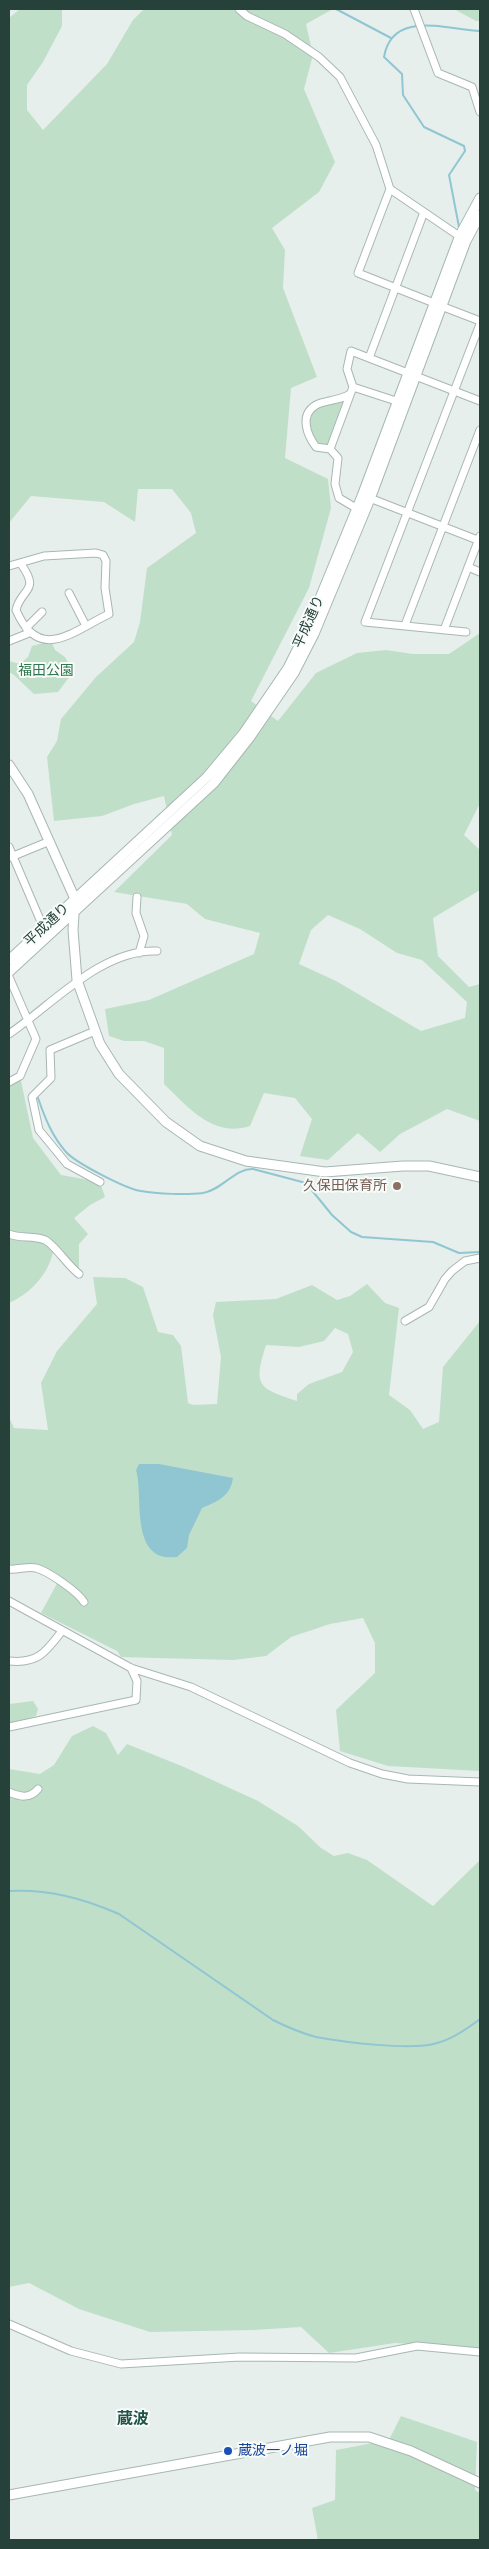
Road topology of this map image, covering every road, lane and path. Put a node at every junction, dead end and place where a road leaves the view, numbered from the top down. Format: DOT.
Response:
graph roads {
  1 [pos="239,9"];
  2 [pos="414,9"];
  3 [pos="480,112"];
  4 [pos="390,189"];
  5 [pos="480,198"];
  6 [pos="424,212"];
  7 [pos="480,214"];
  8 [pos="463,238"];
  9 [pos="395,288"];
  10 [pos="438,304"];
  11 [pos="480,322"];
  12 [pos="369,358"];
  13 [pos="407,373"];
  14 [pos="416,376"];
  15 [pos="353,387"];
  16 [pos="454,391"];
  17 [pos="350,394"];
  18 [pos="396,401"];
  19 [pos="480,401"];
  20 [pos="480,430"];
  21 [pos="330,449"];
  22 [pos="366,497"];
  23 [pos="356,508"];
  24 [pos="408,513"];
  25 [pos="443,528"];
  26 [pos="480,539"];
  27 [pos="21,564"];
  28 [pos="9,566"];
  29 [pos="468,567"];
  30 [pos="480,572"];
  31 [pos="69,593"];
  32 [pos="42,612"];
  33 [pos="405,625"];
  34 [pos="86,626"];
  35 [pos="27,630"];
  36 [pos="444,630"];
  37 [pos="466,632"];
  38 [pos="9,641"];
  39 [pos="9,765"];
  40 [pos="50,841"];
  41 [pos="9,846"];
  42 [pos="11,857"];
  43 [pos="137,896"];
  44 [pos="75,899"];
  45 [pos="74,910"];
  46 [pos="44,929"];
  47 [pos="157,951"];
  48 [pos="139,953"];
  49 [pos="9,960"];
  50 [pos="9,972"];
  51 [pos="9,977"];
  52 [pos="77,980"];
  53 [pos="28,1021"];
  54 [pos="95,1031"];
  55 [pos="9,1034"];
  56 [pos="9,1082"];
  57 [pos="480,1177"];
  58 [pos="100,1182"];
  59 [pos="9,1234"];
  60 [pos="480,1258"];
  61 [pos="79,1274"];
  62 [pos="404,1321"];
  63 [pos="9,1569"];
  64 [pos="9,1601"];
  65 [pos="84,1602"];
  66 [pos="62,1630"];
  67 [pos="9,1661"];
  68 [pos="132,1668"];
  69 [pos="9,1727"];
  70 [pos="480,1782"];
  71 [pos="38,1789"];
  72 [pos="9,1792"];
  73 [pos="9,2324"];
  74 [pos="480,2352"];
  75 [pos="480,2483"];
  76 [pos="9,2495"];
  1 -- 4 [label="street"];
  2 -- 3 [label="street"];
  4 -- 6 [label="street"];
  4 -- 9 [label="street"];
  5 -- 8 [label="street, 平成通り"];
  6 -- 8 [label="street"];
  6 -- 9 [label="street"];
  7 -- 8 [label="street, 平成通り"];
  8 -- 10 [label="street, 平成通り"];
  9 -- 10 [label="street"];
  9 -- 12 [label="street"];
  10 -- 11 [label="street"];
  10 -- 13 [label="street, 平成通り"];
  10 -- 14 [label="street, 平成通り"];
  11 -- 16 [label="street"];
  12 -- 13 [label="street"];
  12 -- 15 [label="street"];
  13 -- 14 [label="street"];
  13 -- 18 [label="street, 平成通り"];
  14 -- 16 [label="street"];
  14 -- 22 [label="street, 平成通り"];
  15 -- 17 [label="street"];
  15 -- 18 [label="street"];
  16 -- 19 [label="street"];
  16 -- 24 [label="street"];
  17 -- 21 [label="street"];
  17 -- 21 [label="street"];
  18 -- 22 [label="street, 平成通り"];
  20 -- 25 [label="street"];
  21 -- 23 [label="street"];
  22 -- 23 [label="street, 平成通り"];
  22 -- 24 [label="street"];
  22 -- 45 [label="street, 平成通り"];
  23 -- 44 [label="street, 平成通り"];
  24 -- 25 [label="street"];
  24 -- 33 [label="street"];
  25 -- 26 [label="street"];
  25 -- 33 [label="street"];
  26 -- 29 [label="street"];
  27 -- 28 [label="street"];
  27 -- 34 [label="street"];
  27 -- 35 [label="street"];
  29 -- 30 [label="street"];
  29 -- 36 [label="street"];
  31 -- 34 [label="street"];
  32 -- 35 [label="street"];
  33 -- 36 [label="street"];
  34 -- 35 [label="street"];
  35 -- 38 [label="street"];
  36 -- 37 [label="street"];
  39 -- 40 [label="street"];
  40 -- 42 [label="street"];
  40 -- 44 [label="street"];
  41 -- 42 [label="street"];
  42 -- 46 [label="street"];
  43 -- 48 [label="street"];
  44 -- 45 [label="street"];
  44 -- 46 [label="street, 平成通り"];
  45 -- 50 [label="street, 平成通り"];
  45 -- 52 [label="street"];
  46 -- 49 [label="street, 平成通り"];
  47 -- 48 [label="street"];
  48 -- 52 [label="street"];
  51 -- 53 [label="street"];
  52 -- 53 [label="street"];
  52 -- 54 [label="street"];
  53 -- 55 [label="street"];
  53 -- 56 [label="street"];
  54 -- 57 [label="street"];
  54 -- 58 [label="street"];
  59 -- 61 [label="street"];
  60 -- 62 [label="street"];
  63 -- 65 [label="street"];
  64 -- 66 [label="street"];
  66 -- 67 [label="street"];
  66 -- 68 [label="street"];
  68 -- 69 [label="street"];
  68 -- 70 [label="street"];
  71 -- 72 [label="street"];
  73 -- 74 [label="street"];
  75 -- 76 [label="street"];
}
